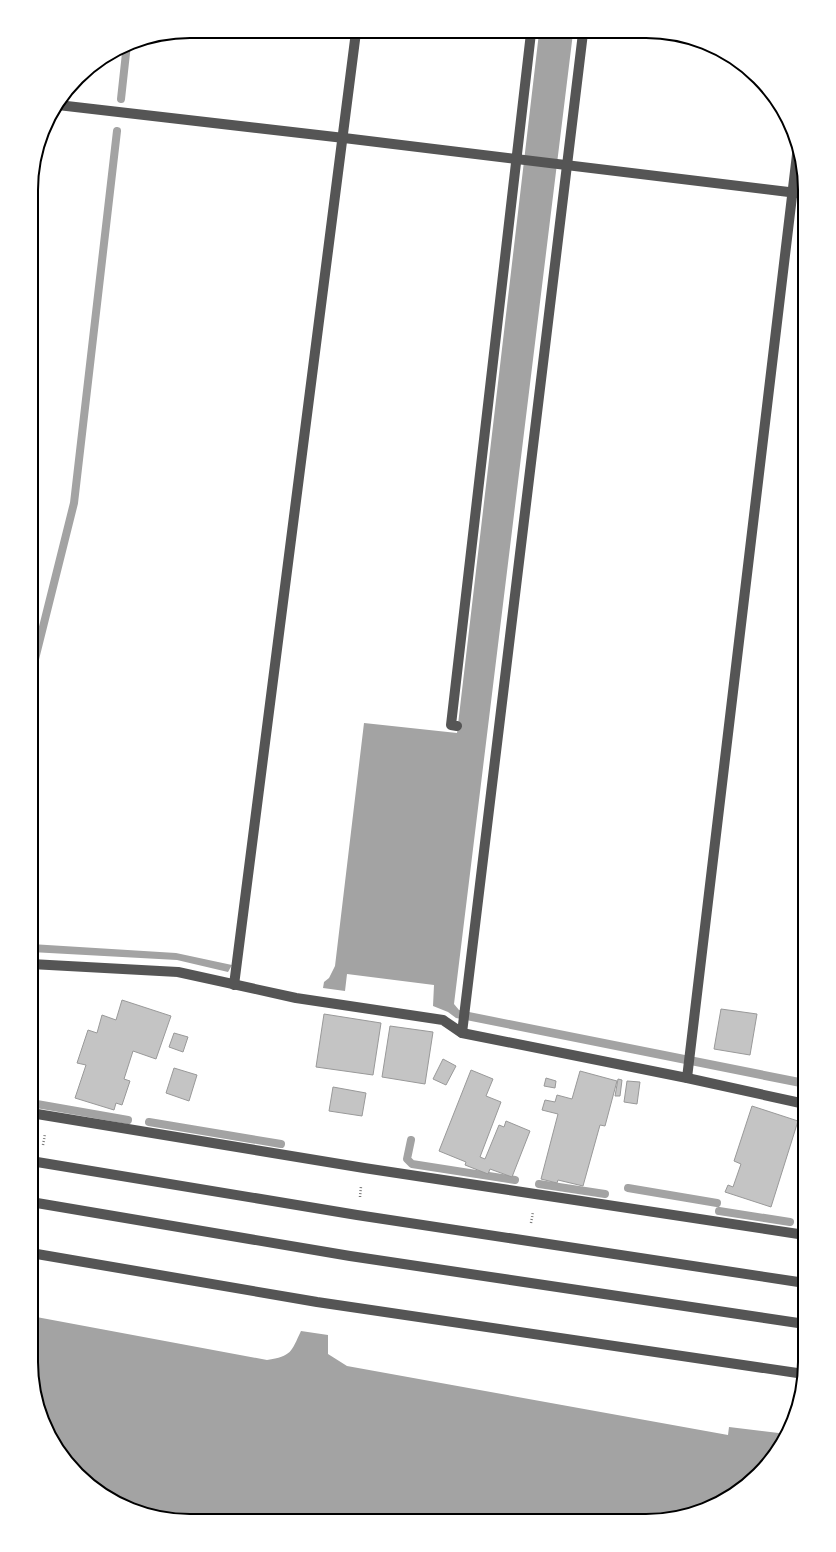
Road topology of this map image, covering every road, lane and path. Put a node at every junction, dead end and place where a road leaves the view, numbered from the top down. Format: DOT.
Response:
graph roads {
  1 [pos="355,38"];
  2 [pos="531,38"];
  3 [pos="582,38"];
  4 [pos="64,106"];
  5 [pos="344,138"];
  6 [pos="519,160"];
  7 [pos="796,164"];
  8 [pos="565,165"];
  9 [pos="792,193"];
  10 [pos="798,193"];
  11 [pos="456,726"];
  12 [pos="38,964"];
  13 [pos="234,985"];
  14 [pos="463,1028"];
  15 [pos="688,1074"];
  16 [pos="798,1102"];
  17 [pos="38,1114"];
  18 [pos="48,1116"];
  19 [pos="38,1154"];
  20 [pos="38,1162"];
  21 [pos="536,1194"];
  22 [pos="38,1203"];
  23 [pos="798,1233"];
  24 [pos="529,1241"];
  25 [pos="38,1254"];
  26 [pos="798,1283"];
  27 [pos="798,1323"];
  28 [pos="798,1373"];
  1 -- 5 [label="street"];
  2 -- 6 [label="street"];
  3 -- 8 [label="street"];
  4 -- 5 [label="street"];
  5 -- 6 [label="street"];
  5 -- 13 [label="street"];
  6 -- 8 [label="street"];
  6 -- 11 [label="street"];
  7 -- 9 [label="street"];
  8 -- 9 [label="street"];
  8 -- 14 [label="street"];
  9 -- 10 [label="street"];
  9 -- 15 [label="street"];
  12 -- 13 [label="street"];
  13 -- 14 [label="street"];
  14 -- 15 [label="street"];
  15 -- 16 [label="street"];
  17 -- 18 [label="street"];
  18 -- 19 [label="path"];
  18 -- 21 [label="street"];
  20 -- 24 [label="street"];
  21 -- 23 [label="street"];
  21 -- 24 [label="path"];
  22 -- 27 [label="street"];
  24 -- 26 [label="street"];
  25 -- 28 [label="street"];
}
